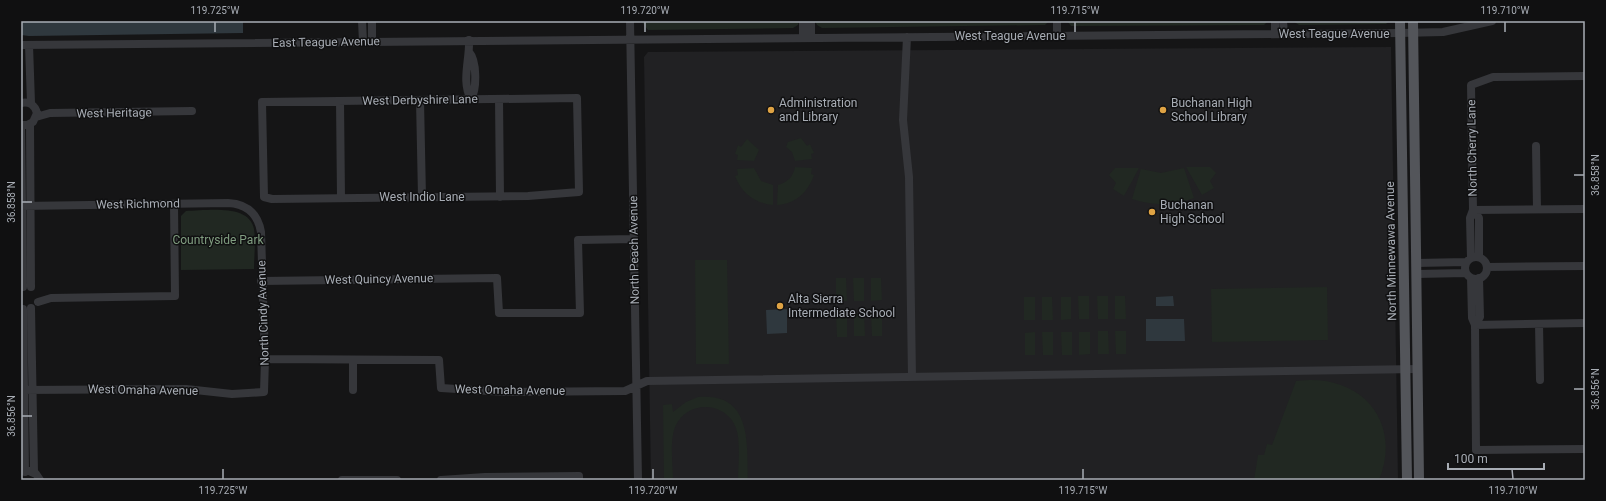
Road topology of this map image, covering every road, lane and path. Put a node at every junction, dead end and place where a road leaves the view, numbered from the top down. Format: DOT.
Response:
graph roads {
  1 [pos="362,21"];
  2 [pos="372,21"];
  3 [pos="630,21"];
  4 [pos="803,21"];
  5 [pos="811,21"];
  6 [pos="1057,21"];
  7 [pos="1275,21"];
  8 [pos="1283,21"];
  9 [pos="1400,21"];
  10 [pos="1413,21"];
  11 [pos="1492,21"];
  12 [pos="1413,33"];
  13 [pos="1280,34"];
  14 [pos="1400,34"];
  15 [pos="1057,36"];
  16 [pos="907,37"];
  17 [pos="807,38"];
  18 [pos="631,39"];
  19 [pos="469,40"];
  20 [pos="362,42"];
  21 [pos="372,42"];
  22 [pos="25,45"];
  23 [pos="468,55"];
  24 [pos="471,75"];
  25 [pos="1585,76"];
  26 [pos="471,99"];
  27 [pos="499,99"];
  28 [pos="420,100"];
  29 [pos="340,101"];
  30 [pos="21,103"];
  31 [pos="34,110"];
  32 [pos="192,112"];
  33 [pos="30,124"];
  34 [pos="21,125"];
  35 [pos="1536,146"];
  36 [pos="579,192"];
  37 [pos="264,197"];
  38 [pos="422,197"];
  39 [pos="500,197"];
  40 [pos="341,198"];
  41 [pos="174,204"];
  42 [pos="24,206"];
  43 [pos="1585,208"];
  44 [pos="1537,209"];
  45 [pos="1474,210"];
  46 [pos="253,212"];
  47 [pos="1404,221"];
  48 [pos="634,239"];
  49 [pos="1472,259"];
  50 [pos="1416,263"];
  51 [pos="1585,266"];
  52 [pos="1487,267"];
  53 [pos="1416,274"];
  54 [pos="1472,276"];
  55 [pos="261,281"];
  56 [pos="25,288"];
  57 [pos="38,298"];
  58 [pos="25,308"];
  59 [pos="1417,319"];
  60 [pos="1585,323"];
  61 [pos="1539,324"];
  62 [pos="1475,325"];
  63 [pos="265,359"];
  64 [pos="353,360"];
  65 [pos="1406,369"];
  66 [pos="1418,369"];
  67 [pos="912,376"];
  68 [pos="1540,380"];
  69 [pos="636,386"];
  70 [pos="26,390"];
  71 [pos="353,390"];
  72 [pos="264,392"];
  73 [pos="1585,449"];
  74 [pos="34,472"];
  75 [pos="23,474"];
  76 [pos="579,478"];
  77 [pos="41,480"];
  78 [pos="342,480"];
  79 [pos="397,480"];
  80 [pos="441,480"];
  81 [pos="638,480"];
  82 [pos="1407,480"];
  83 [pos="1419,480"];
  1 -- 20 [label="street"];
  2 -- 21 [label="street"];
  3 -- 18 [label="street, North Peach Avenue"];
  4 -- 17 [label="street"];
  5 -- 17 [label="street"];
  6 -- 15 [label="street"];
  7 -- 13 [label="street"];
  8 -- 13 [label="street"];
  9 -- 14 [label="main road, North Minnewawa Avenue"];
  10 -- 12 [label="main road, North Minnewawa Avenue"];
  11 -- 12 [label="street, West Teague Avenue"];
  12 -- 14 [label="street, West Teague Avenue"];
  12 -- 50 [label="main road, North Minnewawa Avenue"];
  13 -- 14 [label="street, West Teague Avenue"];
  13 -- 15 [label="street, West Teague Avenue"];
  14 -- 47 [label="main road, North Minnewawa Avenue"];
  15 -- 16 [label="street, West Teague Avenue"];
  16 -- 17 [label="street, West Teague Avenue"];
  16 -- 67 [label="street"];
  17 -- 18 [label="street, West Teague Avenue"];
  18 -- 19 [label="street, East Teague Avenue"];
  18 -- 48 [label="street, North Peach Avenue"];
  19 -- 21 [label="street, East Teague Avenue"];
  19 -- 23 [label="street"];
  20 -- 21 [label="street, East Teague Avenue"];
  20 -- 22 [label="street, East Teague Avenue"];
  22 -- 31 [label="street"];
  23 -- 24 [label="street"];
  23 -- 24 [label="street"];
  24 -- 26 [label="street"];
  25 -- 45 [label="street, North Cherry Lane"];
  26 -- 27 [label="street, West Derbyshire Lane"];
  26 -- 28 [label="street, West Derbyshire Lane"];
  27 -- 36 [label="street, West Derbyshire Lane"];
  27 -- 39 [label="street"];
  28 -- 29 [label="street, West Derbyshire Lane"];
  28 -- 38 [label="street"];
  29 -- 37 [label="street, West Derbyshire Lane"];
  29 -- 40 [label="street"];
  30 -- 31 [label="street"];
  31 -- 32 [label="street, West Heritage"];
  31 -- 33 [label="street"];
  33 -- 34 [label="street"];
  33 -- 42 [label="street"];
  34 -- 42 [label="street"];
  35 -- 44 [label="street"];
  36 -- 39 [label="street, West Indio Lane"];
  37 -- 40 [label="street, West Indio Lane"];
  38 -- 39 [label="street, West Indio Lane"];
  38 -- 40 [label="street, West Indio Lane"];
  41 -- 42 [label="street, West Richmond"];
  41 -- 46 [label="street, West Richmond"];
  41 -- 57 [label="street"];
  42 -- 56 [label="street"];
  43 -- 44 [label="street"];
  44 -- 45 [label="street"];
  45 -- 49 [label="street, North Cherry Lane"];
  46 -- 55 [label="street, North Cindy Avenue"];
  47 -- 59 [label="main road"];
  47 -- 65 [label="main road, North Minnewawa Avenue"];
  48 -- 55 [label="street, West Quincy Avenue"];
  48 -- 69 [label="street, North Peach Avenue"];
  49 -- 50 [label="street"];
  49 -- 52 [label="street"];
  49 -- 54 [label="street"];
  50 -- 53 [label="main road, North Minnewawa Avenue"];
  51 -- 52 [label="street"];
  52 -- 54 [label="street"];
  53 -- 54 [label="street"];
  53 -- 59 [label="main road, North Minnewawa Avenue"];
  54 -- 62 [label="street"];
  55 -- 63 [label="street, North Cindy Avenue"];
  56 -- 57 [label="street"];
  57 -- 58 [label="street"];
  58 -- 70 [label="street"];
  59 -- 66 [label="main road, North Minnewawa Avenue"];
  60 -- 61 [label="street"];
  61 -- 62 [label="street"];
  61 -- 68 [label="street"];
  62 -- 73 [label="street"];
  63 -- 64 [label="street, West Omaha Avenue"];
  63 -- 72 [label="street, North Cindy Avenue"];
  64 -- 69 [label="street, West Omaha Avenue"];
  64 -- 71 [label="street"];
  65 -- 66 [label="street"];
  65 -- 67 [label="street"];
  65 -- 82 [label="main road, North Minnewawa Avenue"];
  66 -- 83 [label="main road, North Minnewawa Avenue"];
  67 -- 69 [label="street"];
  69 -- 81 [label="street, North Peach Avenue"];
  70 -- 72 [label="street, West Omaha Avenue"];
  70 -- 74 [label="street"];
  70 -- 75 [label="street"];
  74 -- 75 [label="street"];
  74 -- 77 [label="street"];
  76 -- 80 [label="street"];
  78 -- 79 [label="street"];
}
